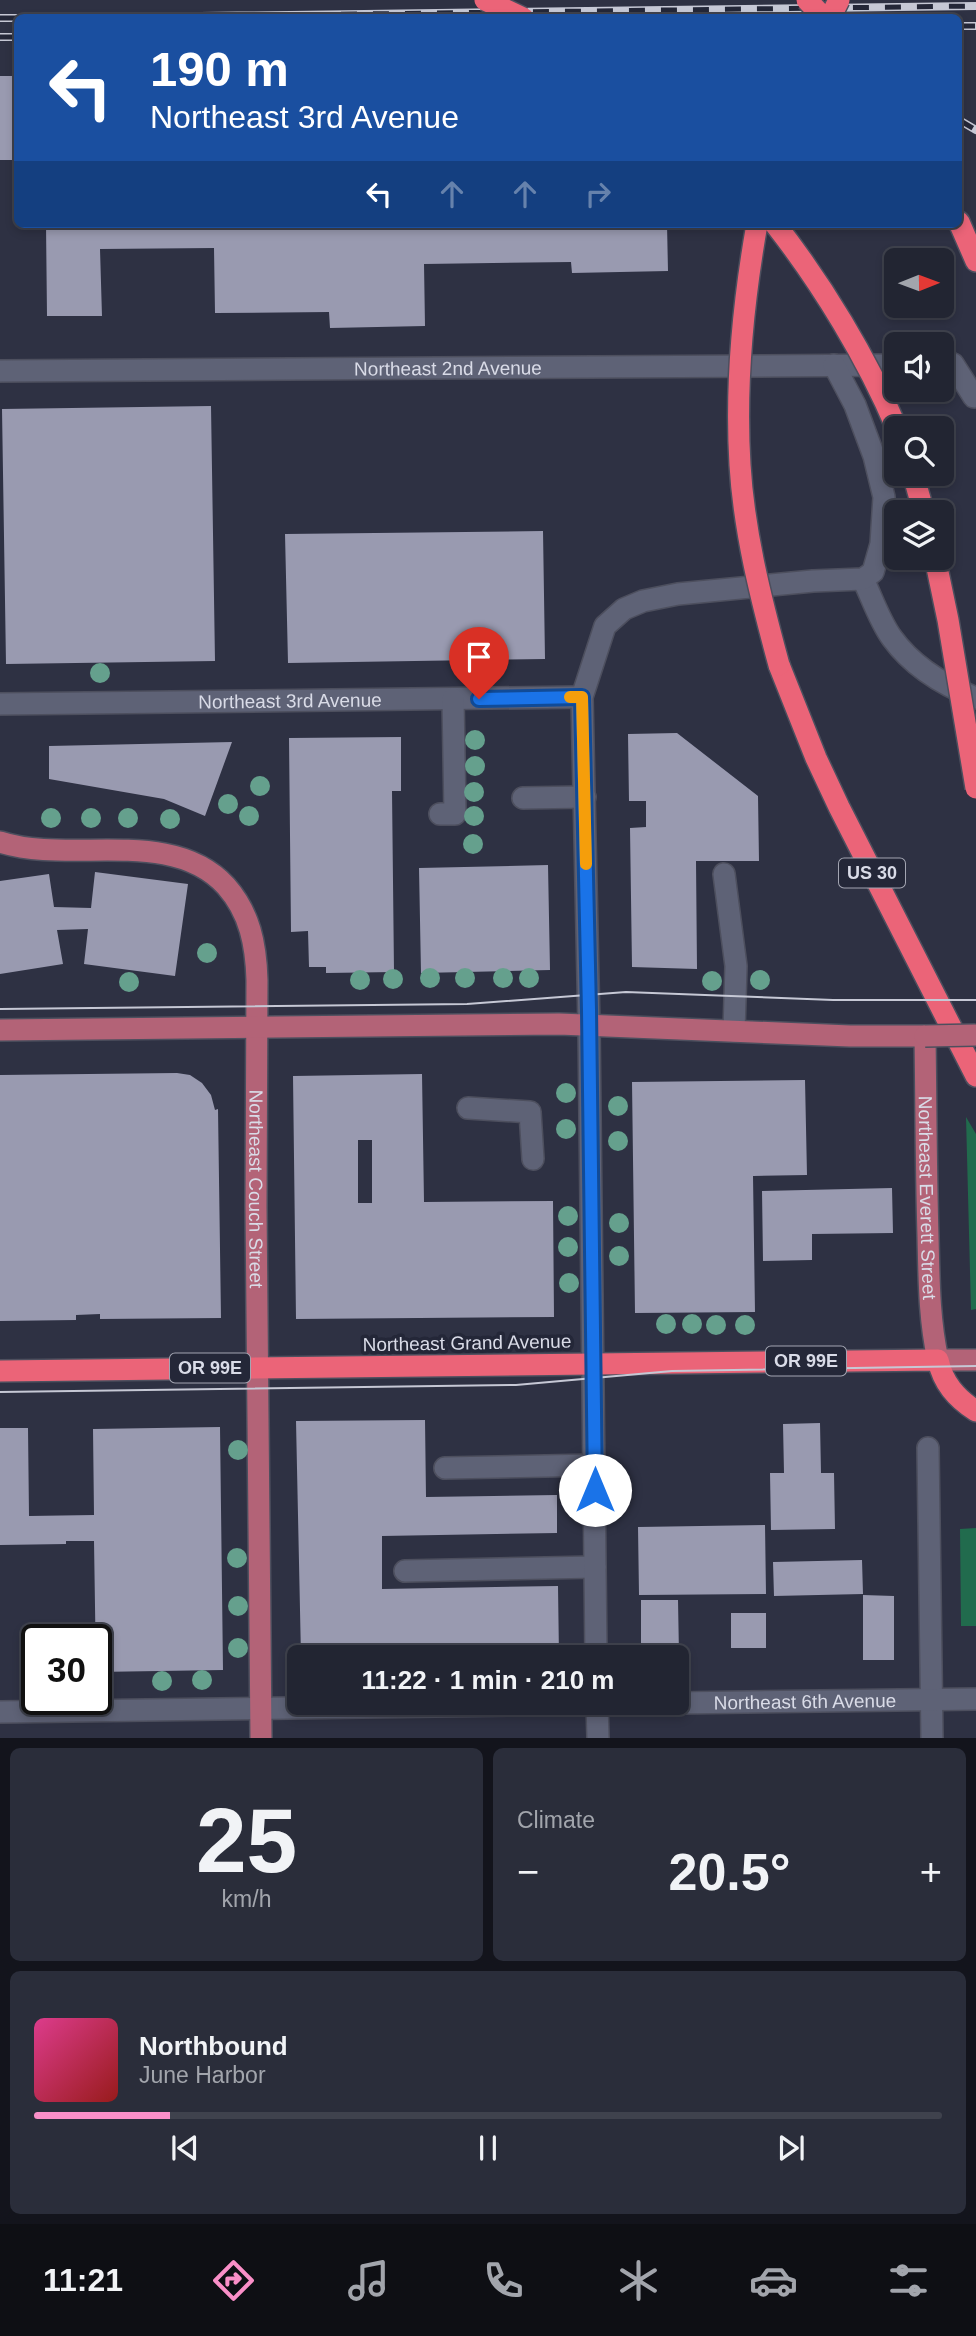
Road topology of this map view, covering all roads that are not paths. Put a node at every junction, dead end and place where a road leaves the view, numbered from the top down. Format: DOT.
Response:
graph roads {
  1 [pos="485,0"];
  2 [pos="807,0"];
  3 [pos="515,14"];
  4 [pos="820,14"];
  5 [pos="756,228"];
  6 [pos="778,228"];
  7 [pos="962,228"];
  8 [pos="976,261"];
  9 [pos="834,365"];
  10 [pos="884,365"];
  11 [pos="0,371"];
  12 [pos="954,373"];
  13 [pos="976,396"];
  14 [pos="891,416"];
  15 [pos="938,570"];
  16 [pos="863,579"];
  17 [pos="582,697"];
  18 [pos="976,698"];
  19 [pos="453,699"];
  20 [pos="0,704"];
  21 [pos="976,788"];
  22 [pos="585,797"];
  23 [pos="523,798"];
  24 [pos="440,814"];
  25 [pos="0,842"];
  26 [pos="36,850"];
  27 [pos="0,858"];
  28 [pos="724,874"];
  29 [pos="589,1026"];
  30 [pos="256,1027"];
  31 [pos="0,1030"];
  32 [pos="734,1031"];
  33 [pos="976,1035"];
  34 [pos="925,1036"];
  35 [pos="976,1076"];
  36 [pos="468,1108"];
  37 [pos="533,1159"];
  38 [pos="938,1360"];
  39 [pos="976,1360"];
  40 [pos="593,1364"];
  41 [pos="259,1368"];
  42 [pos="0,1371"];
  43 [pos="976,1411"];
  44 [pos="928,1448"];
  45 [pos="595,1465"];
  46 [pos="445,1468"];
  47 [pos="595,1567"];
  48 [pos="405,1571"];
  49 [pos="596,1645"];
  50 [pos="976,1699"];
  51 [pos="931,1700"];
  52 [pos="689,1703"];
  53 [pos="261,1708"];
  54 [pos="287,1708"];
  55 [pos="0,1712"];
  56 [pos="597,1715"];
  57 [pos="261,1738"];
  58 [pos="598,1738"];
  59 [pos="932,1738"];
  1 -- 3 [label="highway, bridge"];
  2 -- 4 [label="highway, bridge"];
  5 -- 35 [label="highway, US 30, bridge"];
  6 -- 14 [label="highway, bridge"];
  7 -- 8 [label="highway"];
  9 -- 10 [label="street, Northeast 2nd Avenue"];
  9 -- 11 [label="street, Northeast 2nd Avenue"];
  9 -- 16 [label="street"];
  12 -- 13 [label="street"];
  15 -- 21 [label="highway, bridge"];
  16 -- 17 [label="street"];
  16 -- 18 [label="street"];
  17 -- 19 [label="street, Northeast 3rd Avenue"];
  17 -- 22 [label="street"];
  19 -- 20 [label="street, Northeast 3rd Avenue"];
  19 -- 24 [label="street"];
  22 -- 23 [label="street"];
  22 -- 29 [label="street"];
  25 -- 26 [label="main road, Northeast Couch Street"];
  26 -- 27 [label="main road"];
  26 -- 30 [label="main road, Northeast Couch Street"];
  28 -- 32 [label="street"];
  29 -- 30 [label="main road"];
  29 -- 32 [label="main road"];
  29 -- 40 [label="street"];
  30 -- 31 [label="main road"];
  30 -- 41 [label="main road, Northeast Couch Street"];
  32 -- 34 [label="main road"];
  33 -- 34 [label="main road, bridge"];
  34 -- 38 [label="main road, Northeast Everett Street"];
  36 -- 37 [label="street"];
  38 -- 39 [label="main road, Northeast Grand Avenue / OR 99E"];
  38 -- 40 [label="highway, Northeast Grand Avenue / OR 99E"];
  38 -- 43 [label="highway"];
  40 -- 41 [label="highway, Northeast Grand Avenue / OR 99E"];
  40 -- 45 [label="street"];
  41 -- 42 [label="highway, Northeast Grand Avenue / OR 99E"];
  41 -- 53 [label="main road, Northeast Couch Street"];
  44 -- 51 [label="street"];
  45 -- 46 [label="street"];
  45 -- 47 [label="street"];
  47 -- 48 [label="street"];
  47 -- 49 [label="street"];
  50 -- 51 [label="street, Northeast 6th Avenue"];
  51 -- 52 [label="street, Northeast 6th Avenue"];
  51 -- 59 [label="street"];
  53 -- 54 [label="street"];
  53 -- 55 [label="street"];
  53 -- 57 [label="main road, Northeast Couch Street"];
  56 -- 58 [label="street"];
}
